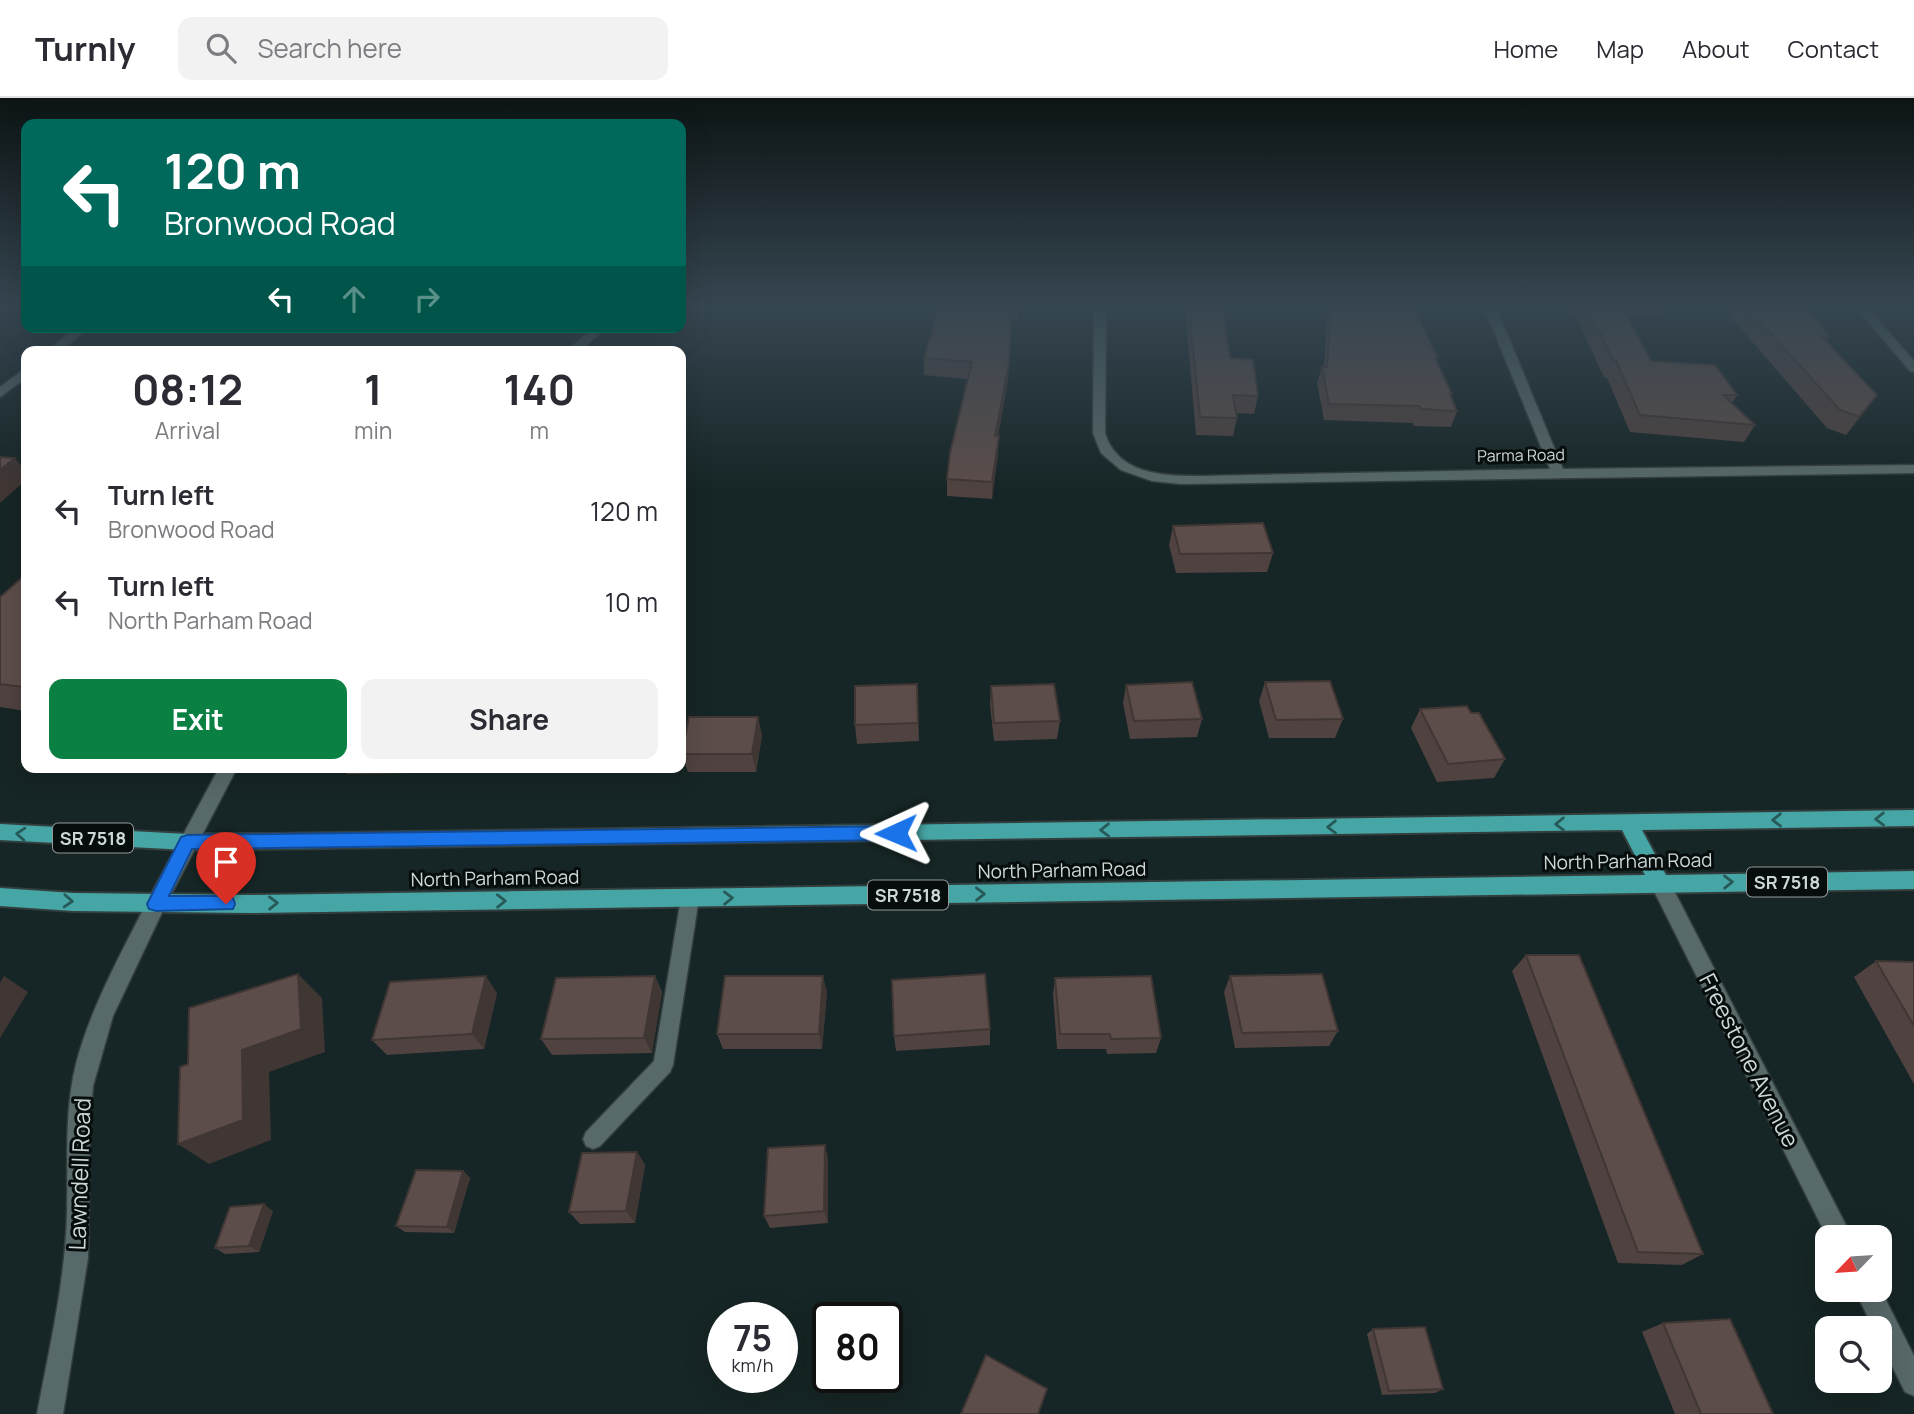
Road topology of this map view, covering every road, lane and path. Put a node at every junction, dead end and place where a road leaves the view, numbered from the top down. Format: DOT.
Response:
graph roads {
  1 [pos="1100,368"];
  2 [pos="1515,368"];
  3 [pos="21,376"];
  4 [pos="0,393"];
  5 [pos="1914,469"];
  6 [pos="1558,472"];
  7 [pos="225,773"];
  8 [pos="1914,818"];
  9 [pos="1628,823"];
  10 [pos="0,832"];
  11 [pos="187,842"];
  12 [pos="1914,880"];
  13 [pos="1660,883"];
  14 [pos="0,897"];
  15 [pos="690,898"];
  16 [pos="156,904"];
  17 [pos="593,1139"];
  18 [pos="1834,1225"];
  19 [pos="1873,1302"];
  20 [pos="1914,1382"];
  21 [pos="50,1414"];
  1 -- 6 [label="street, Parma Road"];
  2 -- 6 [label="street"];
  3 -- 4 [label="street"];
  5 -- 6 [label="street, Parma Road"];
  7 -- 11 [label="street, Lawndell Road"];
  8 -- 9 [label="highway, North Parham Road / SR 7518, one-way"];
  9 -- 11 [label="highway, North Parham Road / SR 7518, one-way"];
  9 -- 13 [label="highway"];
  11 -- 10 [label="highway, North Parham Road / SR 7518, one-way"];
  11 -- 16 [label="street, Lawndell Road"];
  13 -- 12 [label="highway, North Parham Road / SR 7518, one-way"];
  15 -- 13 [label="highway, North Parham Road / SR 7518, one-way"];
  13 -- 18 [label="street, Freestone Avenue"];
  14 -- 16 [label="highway, North Parham Road / SR 7518, one-way"];
  16 -- 15 [label="highway, North Parham Road / SR 7518, one-way"];
  15 -- 17 [label="lane"];
  16 -- 21 [label="street, Lawndell Road"];
  19 -- 20 [label="street"];
}
